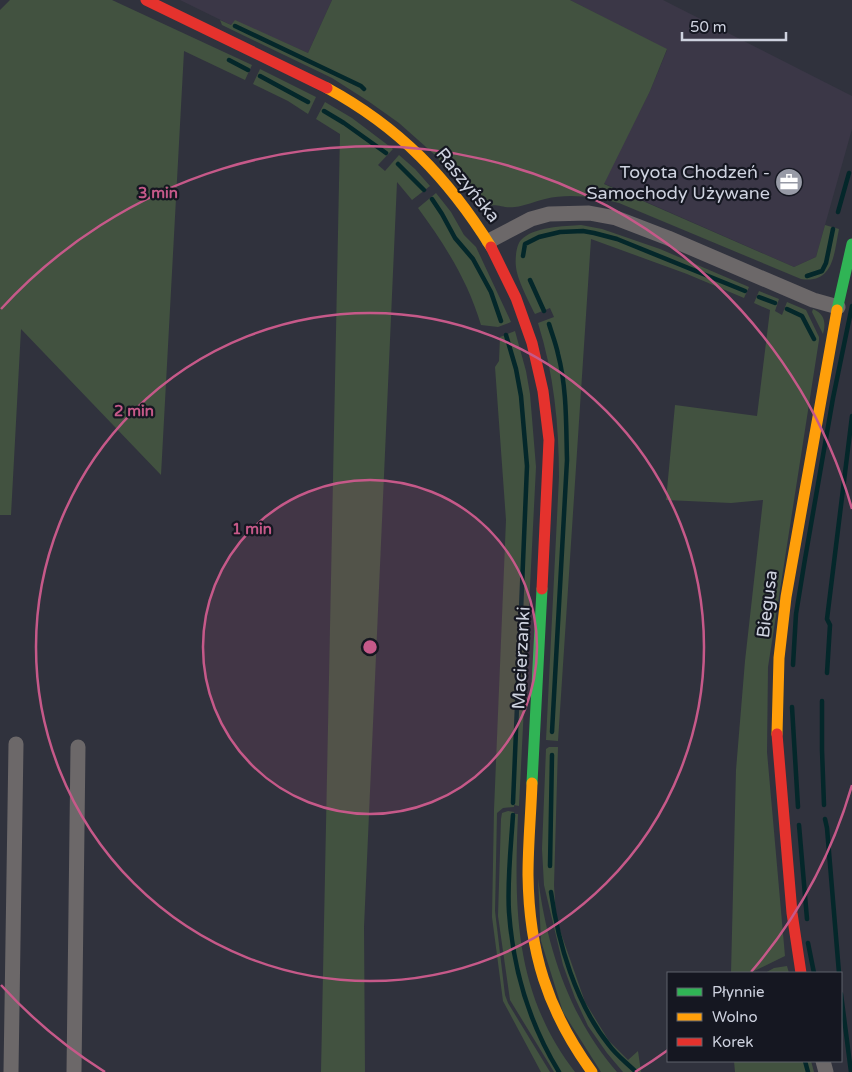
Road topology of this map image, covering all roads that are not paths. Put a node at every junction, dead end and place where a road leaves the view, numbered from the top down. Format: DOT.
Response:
graph roads {
  1 [pos="146,0"];
  2 [pos="489,241"];
  3 [pos="852,244"];
  4 [pos="838,307"];
  5 [pos="16,744"];
  6 [pos="78,747"];
  7 [pos="801,972"];
  8 [pos="11,1072"];
  9 [pos="74,1072"];
  10 [pos="592,1072"];
  1 -- 2 [label="street, Raszyńska"];
  2 -- 4 [label="street, Raszyńska"];
  2 -- 10 [label="street, Macierzanki"];
  3 -- 4 [label="street, Biegusa"];
  4 -- 7 [label="street, Biegusa"];
  5 -- 8 [label="street"];
  6 -- 9 [label="street"];
}
